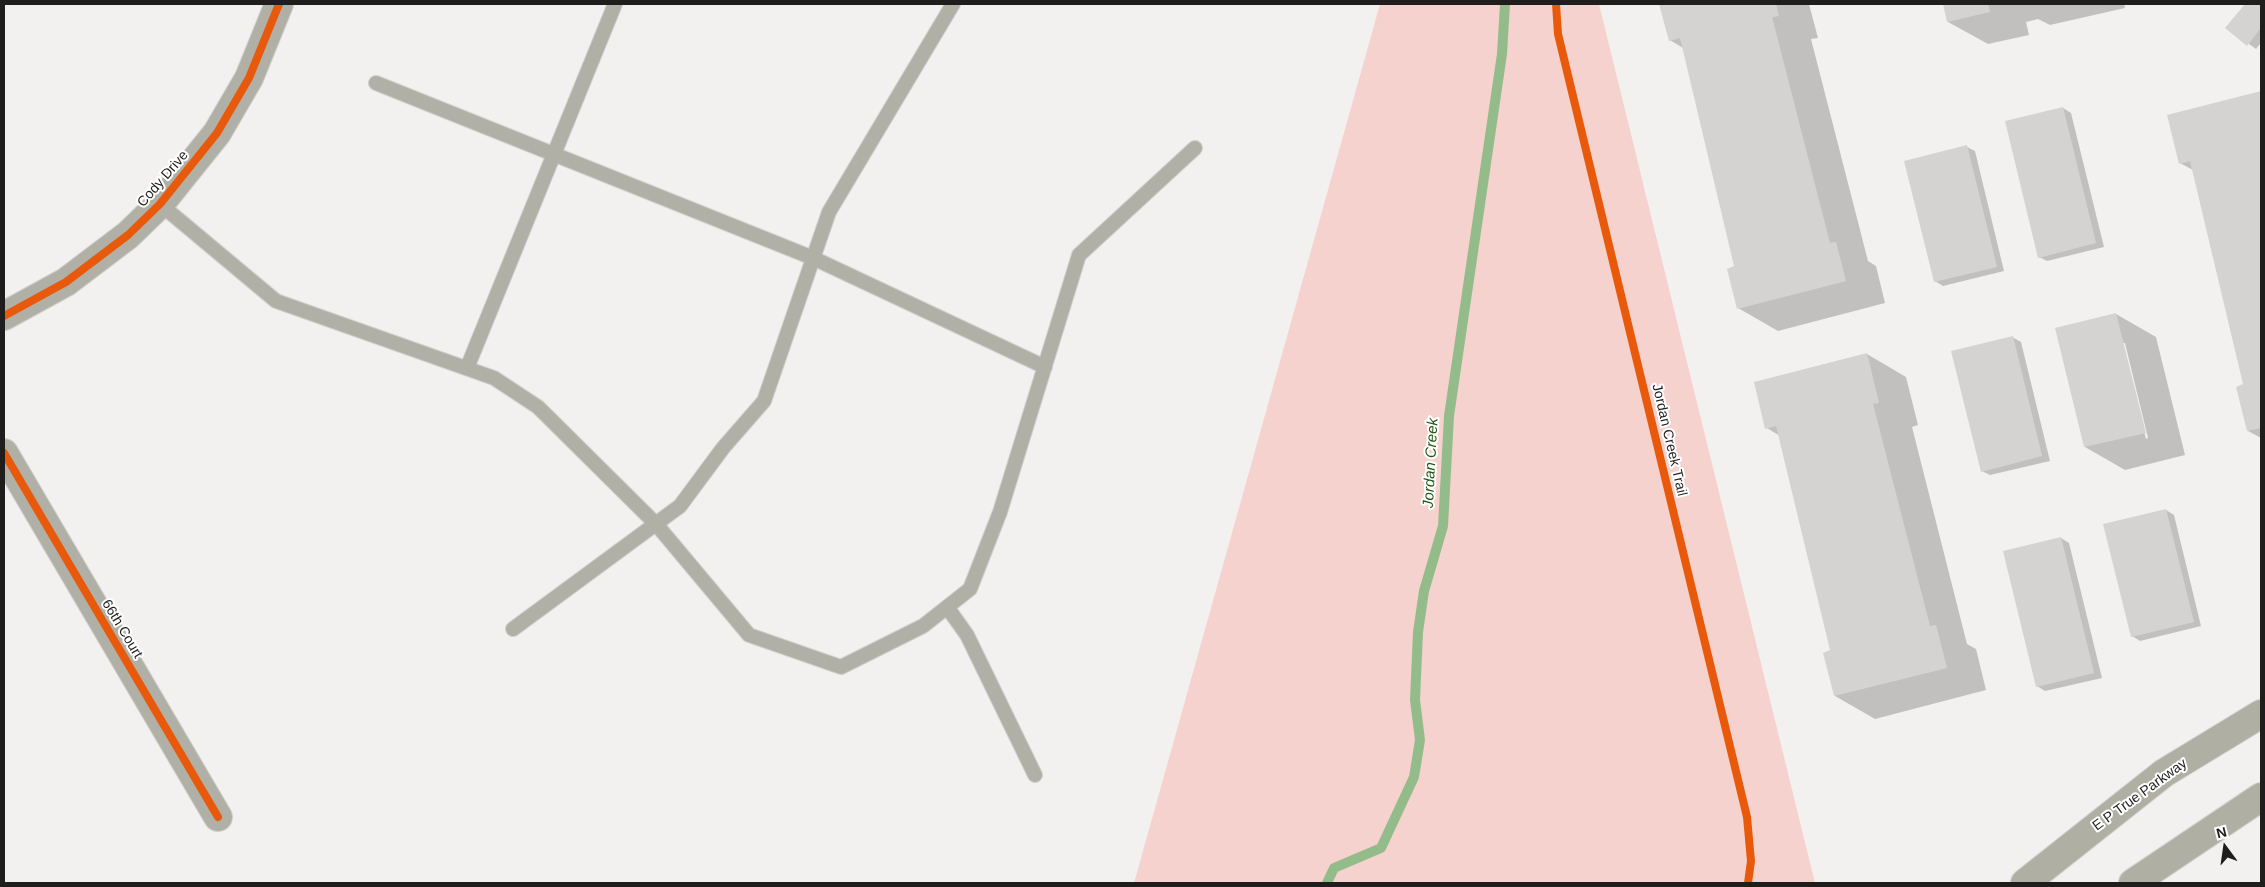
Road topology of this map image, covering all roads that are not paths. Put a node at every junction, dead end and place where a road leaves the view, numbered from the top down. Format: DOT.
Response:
graph roads {
  1 [pos="279,4"];
  2 [pos="615,4"];
  3 [pos="953,4"];
  4 [pos="376,83"];
  5 [pos="1195,148"];
  6 [pos="553,154"];
  7 [pos="160,204"];
  8 [pos="813,258"];
  9 [pos="4,316"];
  10 [pos="1045,367"];
  11 [pos="467,368"];
  12 [pos="4,453"];
  13 [pos="656,524"];
  14 [pos="947,607"];
  15 [pos="513,629"];
  16 [pos="2261,714"];
  17 [pos="1035,775"];
  18 [pos="2261,797"];
  19 [pos="218,817"];
  20 [pos="2025,883"];
  21 [pos="2133,883"];
  1 -- 7 [label="street, Cody Drive"];
  2 -- 6 [label="lane"];
  3 -- 8 [label="lane"];
  4 -- 6 [label="lane"];
  5 -- 10 [label="lane"];
  6 -- 8 [label="lane"];
  6 -- 11 [label="lane"];
  7 -- 9 [label="street, Cody Drive"];
  7 -- 11 [label="lane"];
  8 -- 10 [label="lane"];
  8 -- 13 [label="lane"];
  10 -- 14 [label="lane"];
  11 -- 13 [label="lane"];
  12 -- 19 [label="street, 66th Court"];
  13 -- 14 [label="lane"];
  13 -- 15 [label="lane"];
  14 -- 17 [label="lane"];
  16 -- 20 [label="main road, E P True Parkway"];
  18 -- 21 [label="main road"];
}
